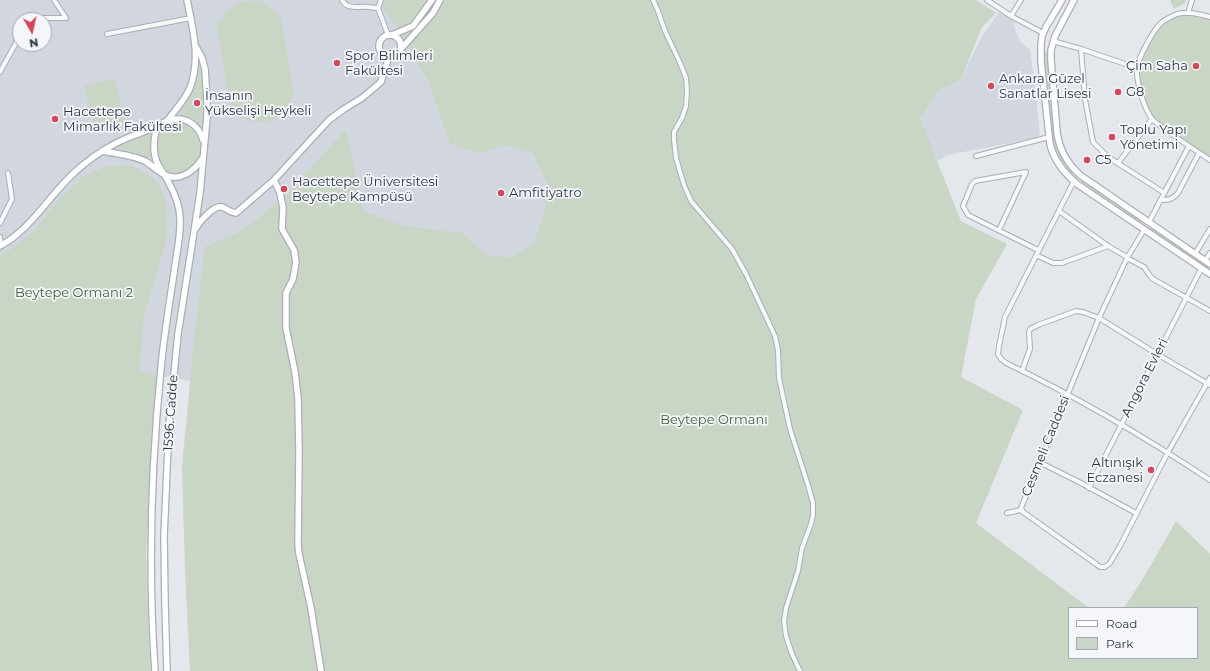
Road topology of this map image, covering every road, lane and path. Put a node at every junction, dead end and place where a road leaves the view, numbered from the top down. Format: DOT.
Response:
graph roads {
  1 [pos="54,0"];
  2 [pos="187,0"];
  3 [pos="342,0"];
  4 [pos="381,0"];
  5 [pos="432,0"];
  6 [pos="440,0"];
  7 [pos="653,0"];
  8 [pos="988,0"];
  9 [pos="1021,0"];
  10 [pos="1062,0"];
  11 [pos="1074,0"];
  12 [pos="1192,0"];
  13 [pos="378,8"];
  14 [pos="1188,13"];
  15 [pos="1011,16"];
  16 [pos="52,18"];
  17 [pos="190,18"];
  18 [pos="1210,18"];
  19 [pos="1043,33"];
  20 [pos="107,34"];
  21 [pos="390,35"];
  22 [pos="1053,41"];
  23 [pos="195,45"];
  24 [pos="1081,49"];
  25 [pos="12,50"];
  26 [pos="400,50"];
  27 [pos="389,56"];
  28 [pos="1137,68"];
  29 [pos="0,72"];
  30 [pos="1152,119"];
  31 [pos="167,121"];
  32 [pos="159,126"];
  33 [pos="1049,137"];
  34 [pos="205,144"];
  35 [pos="1189,146"];
  36 [pos="103,151"];
  37 [pos="1199,153"];
  38 [pos="976,156"];
  39 [pos="203,158"];
  40 [pos="1210,160"];
  41 [pos="1118,163"];
  42 [pos="8,173"];
  43 [pos="1080,174"];
  44 [pos="165,175"];
  45 [pos="274,180"];
  46 [pos="1074,181"];
  47 [pos="1163,192"];
  48 [pos="1160,200"];
  49 [pos="1059,211"];
  50 [pos="1148,222"];
  51 [pos="0,223"];
  52 [pos="1210,229"];
  53 [pos="999,230"];
  54 [pos="1144,230"];
  55 [pos="194,231"];
  56 [pos="0,237"];
  57 [pos="0,246"];
  58 [pos="1108,246"];
  59 [pos="1038,250"];
  60 [pos="1210,252"];
  61 [pos="1195,254"];
  62 [pos="1036,255"];
  63 [pos="1127,258"];
  64 [pos="1208,263"];
  65 [pos="1201,269"];
  66 [pos="1210,274"];
  67 [pos="1185,298"];
  68 [pos="1210,311"];
  69 [pos="1099,318"];
  70 [pos="1157,354"];
  71 [pos="1022,371"];
  72 [pos="1210,378"];
  73 [pos="1208,384"];
  74 [pos="1067,394"];
  75 [pos="1121,424"];
  76 [pos="1168,452"];
  77 [pos="1039,462"];
  78 [pos="1210,480"];
  79 [pos="1089,488"];
  80 [pos="1021,510"];
  81 [pos="1007,513"];
  82 [pos="1136,513"];
  83 [pos="155,671"];
  84 [pos="167,671"];
  85 [pos="321,671"];
  86 [pos="800,671"];
  1 -- 16 [label="street"];
  2 -- 17 [label="street, 1596. Cadde"];
  3 -- 13 [label="street"];
  4 -- 13 [label="street"];
  5 -- 21 [label="street"];
  6 -- 26 [label="street"];
  7 -- 86 [label="street"];
  8 -- 15 [label="street"];
  9 -- 15 [label="street"];
  10 -- 19 [label="street"];
  11 -- 22 [label="street"];
  12 -- 14 [label="street"];
  13 -- 21 [label="street"];
  14 -- 18 [label="street"];
  14 -- 28 [label="street"];
  15 -- 19 [label="street"];
  17 -- 20 [label="street"];
  17 -- 23 [label="street, 1596. Cadde"];
  19 -- 22 [label="street"];
  19 -- 33 [label="street"];
  21 -- 26 [label="street"];
  21 -- 27 [label="street"];
  22 -- 24 [label="street"];
  22 -- 43 [label="street"];
  23 -- 31 [label="street, 1596. Cadde"];
  23 -- 34 [label="street, 1596. Cadde"];
  24 -- 28 [label="street"];
  24 -- 41 [label="street"];
  25 -- 29 [label="street"];
  26 -- 27 [label="street"];
  27 -- 45 [label="street"];
  28 -- 30 [label="street"];
  30 -- 35 [label="street"];
  30 -- 41 [label="street"];
  31 -- 32 [label="street, 1596. Cadde"];
  31 -- 34 [label="street, 1596. Cadde"];
  32 -- 36 [label="street"];
  32 -- 44 [label="street, 1596. Cadde"];
  33 -- 38 [label="street"];
  33 -- 46 [label="street"];
  34 -- 39 [label="street, 1596. Cadde"];
  35 -- 37 [label="street"];
  35 -- 47 [label="street"];
  36 -- 44 [label="street"];
  36 -- 57 [label="street"];
  37 -- 40 [label="street"];
  37 -- 48 [label="street"];
  39 -- 44 [label="street"];
  39 -- 55 [label="street, 1596. Cadde"];
  41 -- 47 [label="street"];
  42 -- 51 [label="street"];
  43 -- 46 [label="street"];
  43 -- 50 [label="street"];
  44 -- 83 [label="street, 1596. Cadde"];
  45 -- 55 [label="street"];
  45 -- 85 [label="street"];
  46 -- 49 [label="street"];
  46 -- 54 [label="street"];
  47 -- 48 [label="street"];
  48 -- 50 [label="street"];
  49 -- 58 [label="street"];
  49 -- 59 [label="street"];
  50 -- 54 [label="street"];
  50 -- 61 [label="street"];
  52 -- 61 [label="street"];
  53 -- 53 [label="street"];
  53 -- 59 [label="street"];
  54 -- 63 [label="street, Cesmeli Caddesi"];
  54 -- 65 [label="street"];
  55 -- 84 [label="street, 1596. Cadde"];
  56 -- 57 [label="street"];
  58 -- 62 [label="street"];
  58 -- 63 [label="street"];
  59 -- 62 [label="street"];
  60 -- 64 [label="street"];
  61 -- 64 [label="street"];
  62 -- 71 [label="street"];
  63 -- 67 [label="street"];
  63 -- 69 [label="street, Cesmeli Caddesi"];
  65 -- 66 [label="street"];
  65 -- 67 [label="street, Angora Evleri"];
  67 -- 68 [label="street"];
  67 -- 70 [label="street, Angora Evleri"];
  69 -- 70 [label="street"];
  69 -- 71 [label="street"];
  69 -- 74 [label="street, Cesmeli Caddesi"];
  70 -- 73 [label="street"];
  70 -- 75 [label="street, Angora Evleri"];
  71 -- 74 [label="street"];
  72 -- 73 [label="street, Cesmeli Caddesi"];
  73 -- 76 [label="street, Cesmeli Caddesi"];
  74 -- 75 [label="street"];
  74 -- 77 [label="street, Cesmeli Caddesi"];
  75 -- 76 [label="street"];
  75 -- 79 [label="street, Angora Evleri"];
  76 -- 78 [label="street"];
  76 -- 82 [label="street, Cesmeli Caddesi"];
  77 -- 79 [label="street"];
  77 -- 80 [label="street, Cesmeli Caddesi"];
  79 -- 82 [label="street"];
  80 -- 81 [label="street"];
  80 -- 82 [label="street, Cesmeli Caddesi"];
}
